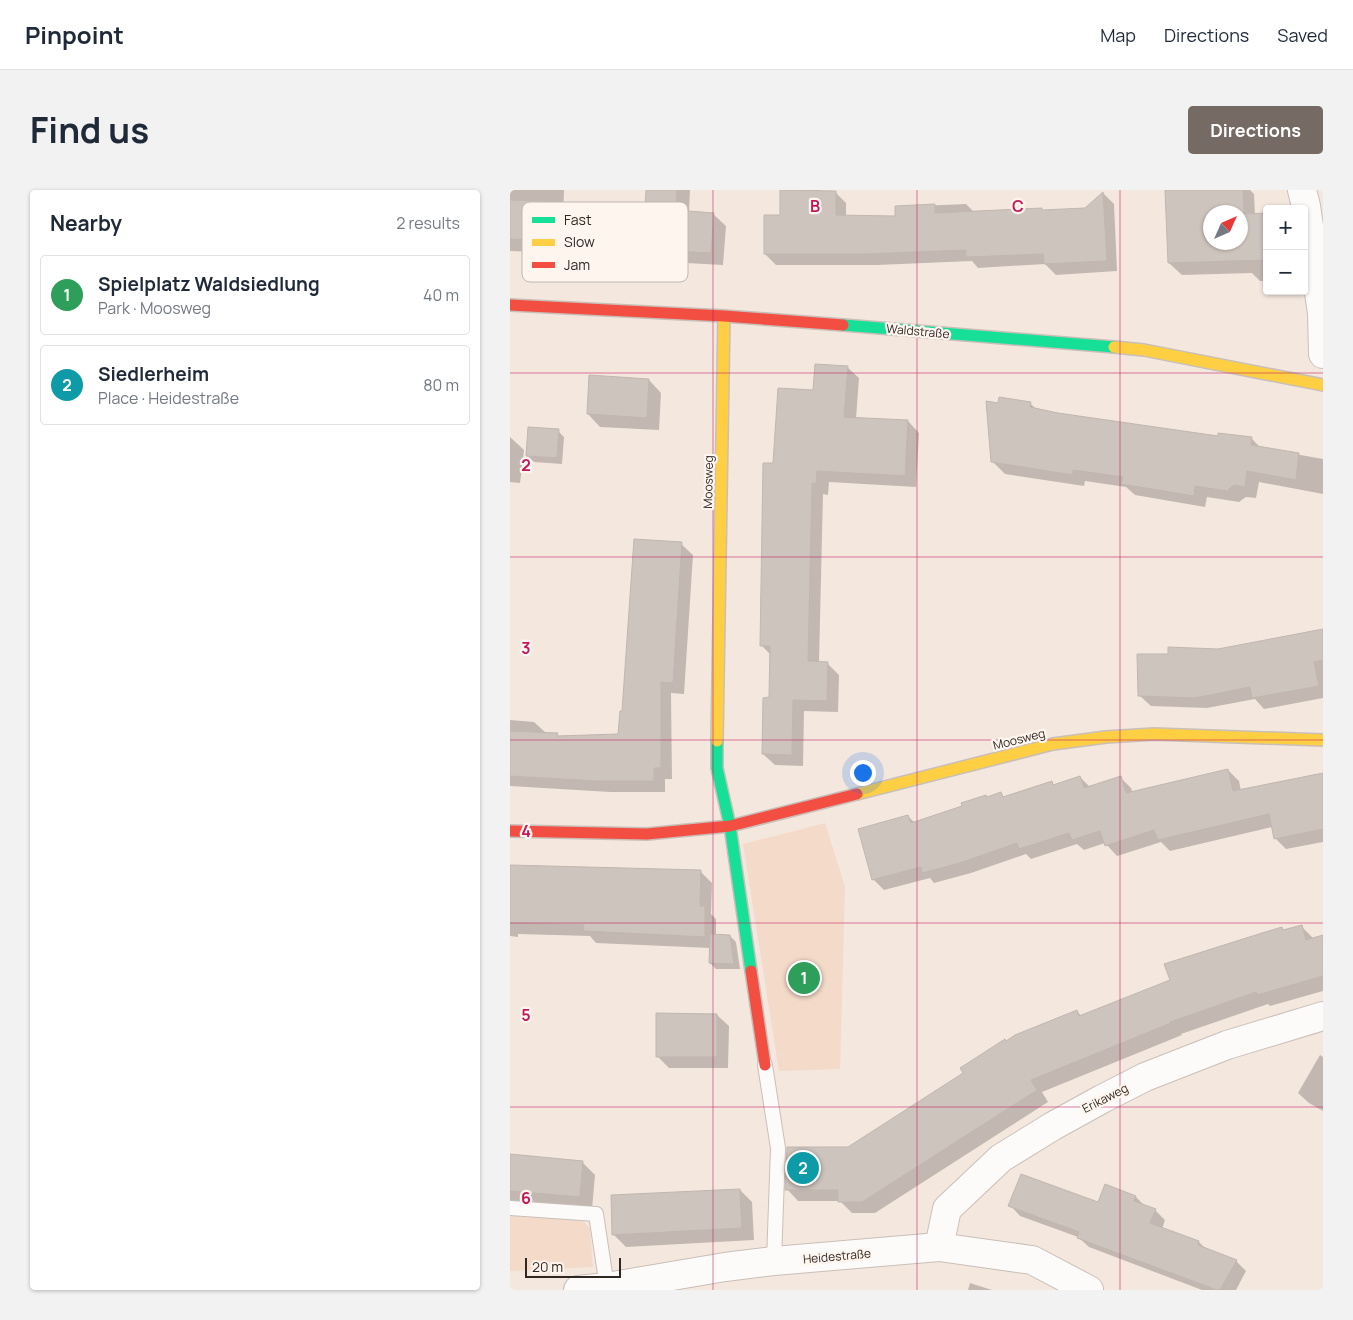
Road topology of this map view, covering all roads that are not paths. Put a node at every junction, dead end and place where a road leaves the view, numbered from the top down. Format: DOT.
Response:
graph roads {
  1 [pos="1302,190"];
  2 [pos="510,306"];
  3 [pos="1323,313"];
  4 [pos="724,316"];
  5 [pos="1323,354"];
  6 [pos="1323,385"];
  7 [pos="1323,740"];
  8 [pos="730,826"];
  9 [pos="510,831"];
  10 [pos="1323,1016"];
  11 [pos="765,1065"];
  12 [pos="510,1208"];
  13 [pos="939,1247"];
  14 [pos="774,1261"];
  15 [pos="729,1279"];
  16 [pos="607,1287"];
  17 [pos="578,1290"];
  18 [pos="1089,1290"];
  1 -- 3 [label="street"];
  2 -- 4 [label="street, Waldstraße"];
  3 -- 5 [label="street"];
  4 -- 6 [label="street, Waldstraße"];
  4 -- 8 [label="street, Moosweg"];
  7 -- 8 [label="street, Moosweg"];
  8 -- 9 [label="street, Moosweg"];
  8 -- 11 [label="street, Moosweg"];
  10 -- 13 [label="street, Erikaweg"];
  11 -- 14 [label="lane"];
  12 -- 16 [label="lane"];
  13 -- 14 [label="street, Heidestraße"];
  13 -- 18 [label="street, Heidestraße"];
  14 -- 15 [label="street, Heidestraße"];
  15 -- 16 [label="street, Heidestraße"];
  16 -- 17 [label="street, Heidestraße"];
}
